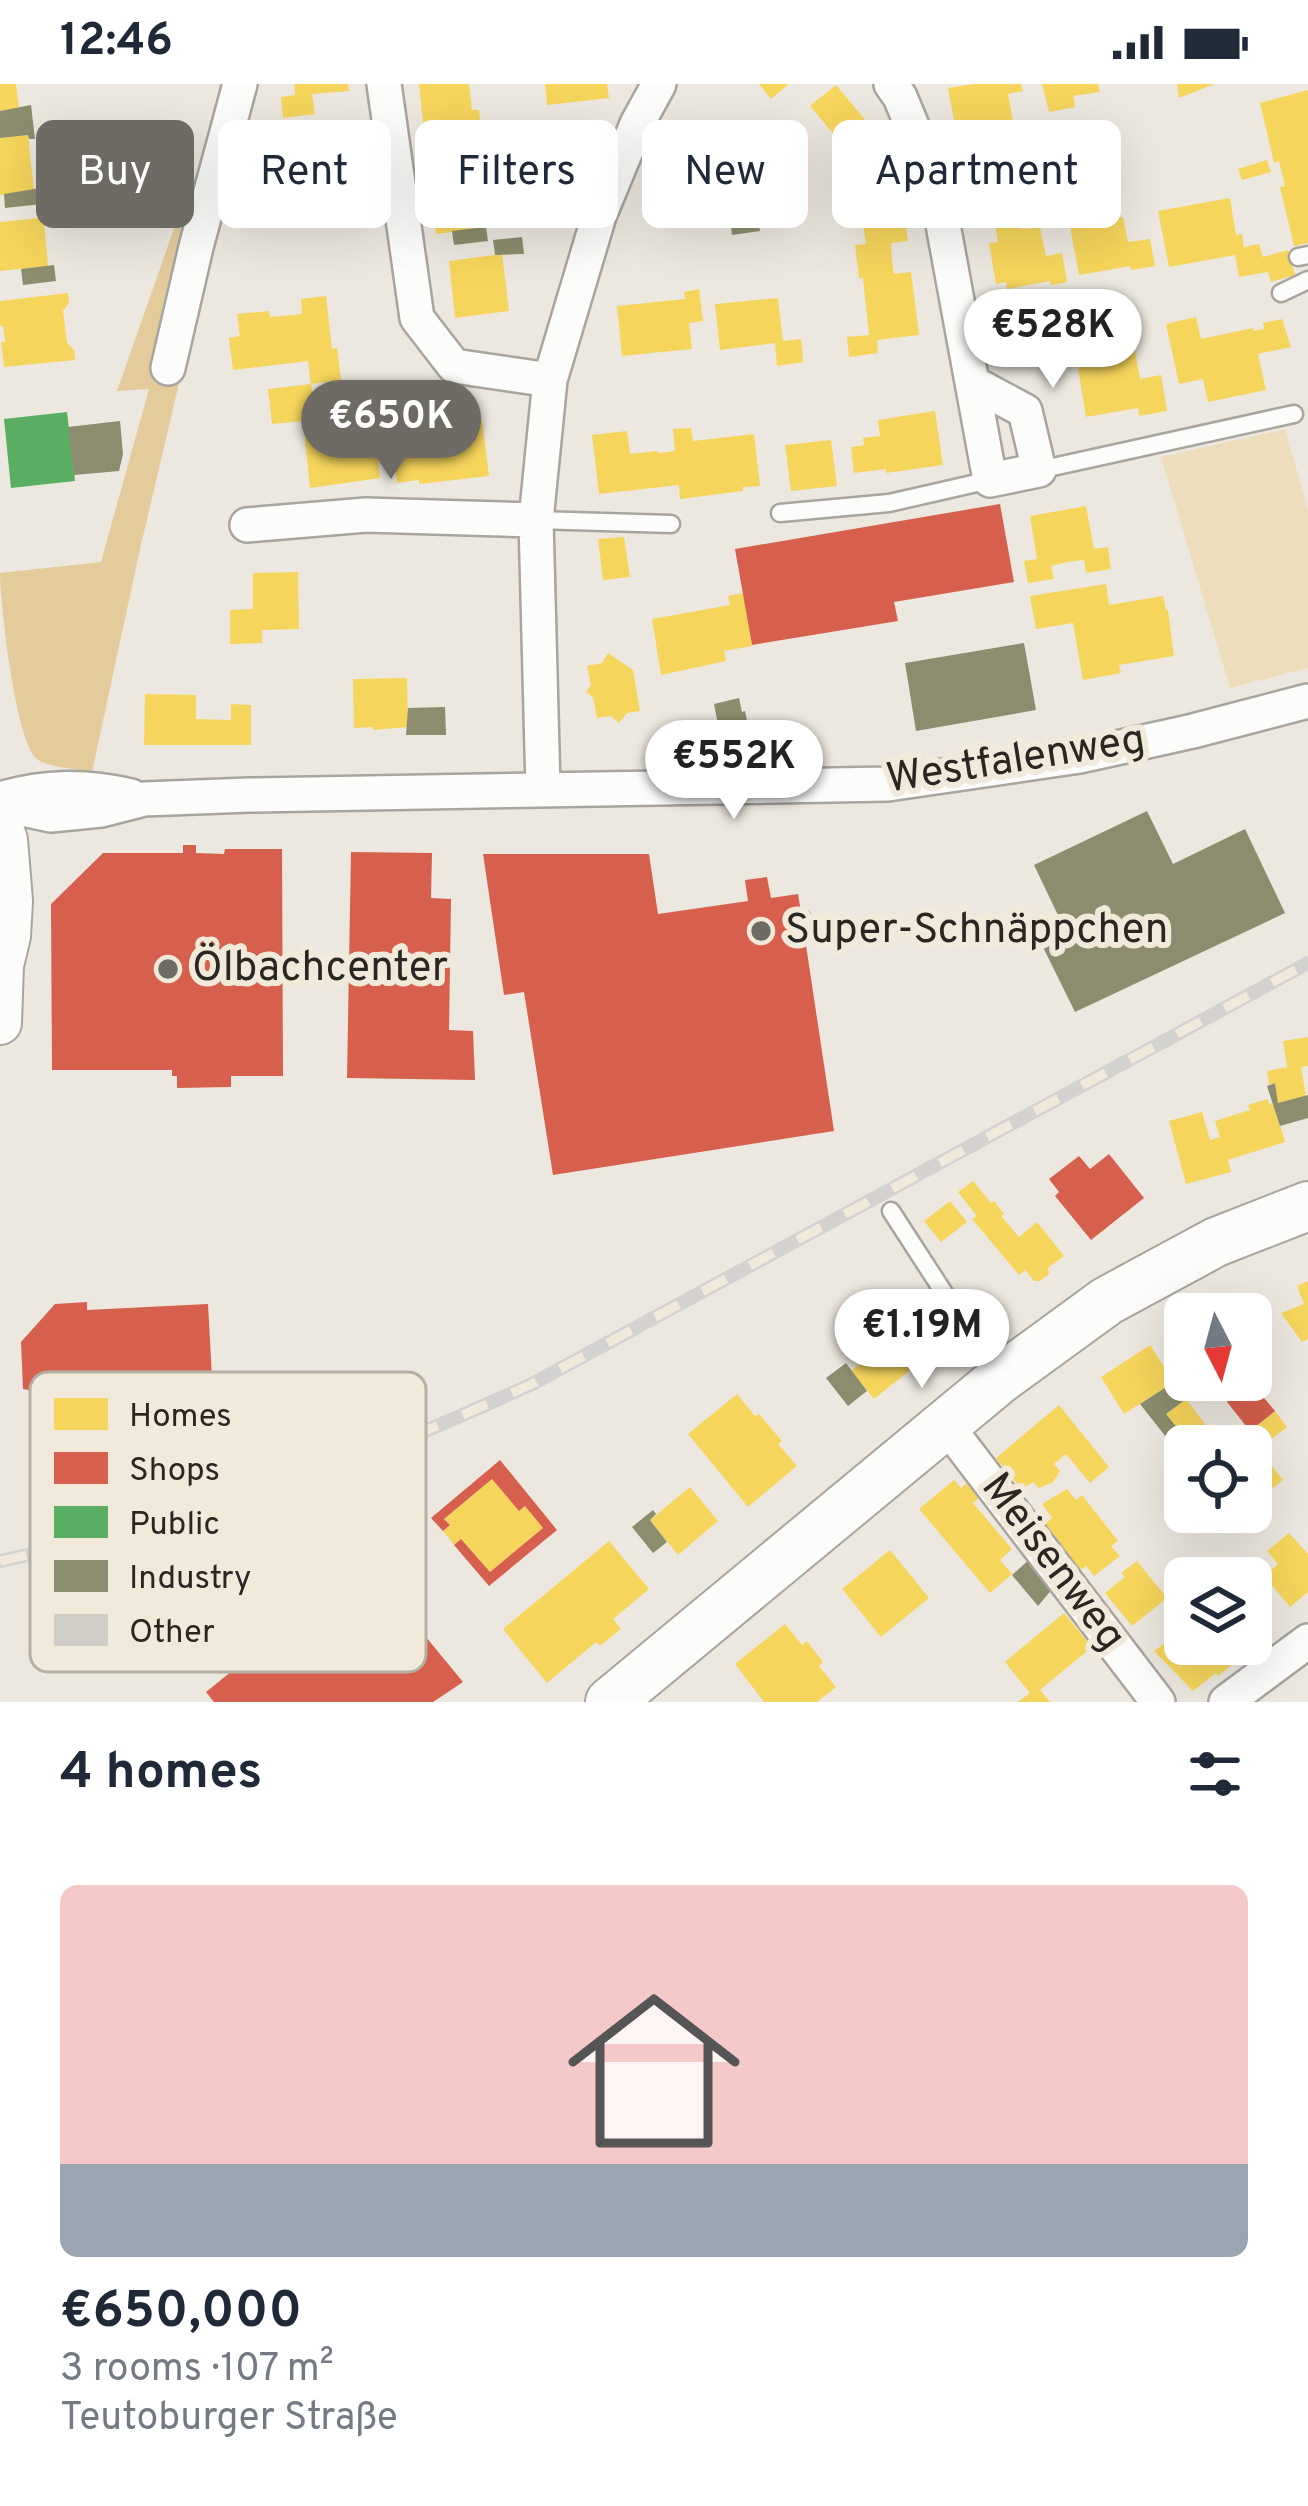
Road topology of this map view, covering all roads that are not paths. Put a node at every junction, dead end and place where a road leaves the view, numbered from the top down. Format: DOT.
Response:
graph roads {
  1 [pos="240,84"];
  2 [pos="384,84"];
  3 [pos="659,84"];
  4 [pos="891,84"];
  5 [pos="1308,280"];
  6 [pos="1281,293"];
  7 [pos="168,368"];
  8 [pos="550,380"];
  9 [pos="974,383"];
  10 [pos="1294,414"];
  11 [pos="1039,470"];
  12 [pos="990,479"];
  13 [pos="780,513"];
  14 [pos="536,520"];
  15 [pos="671,524"];
  16 [pos="248,525"];
  17 [pos="1308,700"];
  18 [pos="543,789"];
  19 [pos="0,801"];
  20 [pos="0,822"];
  21 [pos="1,961"];
  22 [pos="0,1024"];
  23 [pos="1308,1206"];
  24 [pos="891,1211"];
  25 [pos="1000,1379"];
  26 [pos="946,1425"];
  27 [pos="1308,1641"];
  28 [pos="610,1702"];
  29 [pos="1158,1702"];
  30 [pos="1226,1702"];
  1 -- 7 [label="street"];
  2 -- 8 [label="street"];
  3 -- 8 [label="street"];
  4 -- 9 [label="street"];
  5 -- 6 [label="lane"];
  8 -- 14 [label="street"];
  9 -- 11 [label="street"];
  9 -- 12 [label="street"];
  10 -- 11 [label="lane"];
  11 -- 12 [label="street"];
  12 -- 13 [label="lane"];
  14 -- 15 [label="lane"];
  14 -- 16 [label="street"];
  14 -- 18 [label="street"];
  17 -- 18 [label="street, Westfalenweg"];
  18 -- 19 [label="street, Westfalenweg"];
  20 -- 21 [label="street"];
  21 -- 22 [label="street"];
  23 -- 25 [label="main road"];
  24 -- 25 [label="lane"];
  25 -- 26 [label="main road"];
  26 -- 28 [label="main road"];
  26 -- 29 [label="street, Meisenweg"];
  27 -- 30 [label="street"];
}
